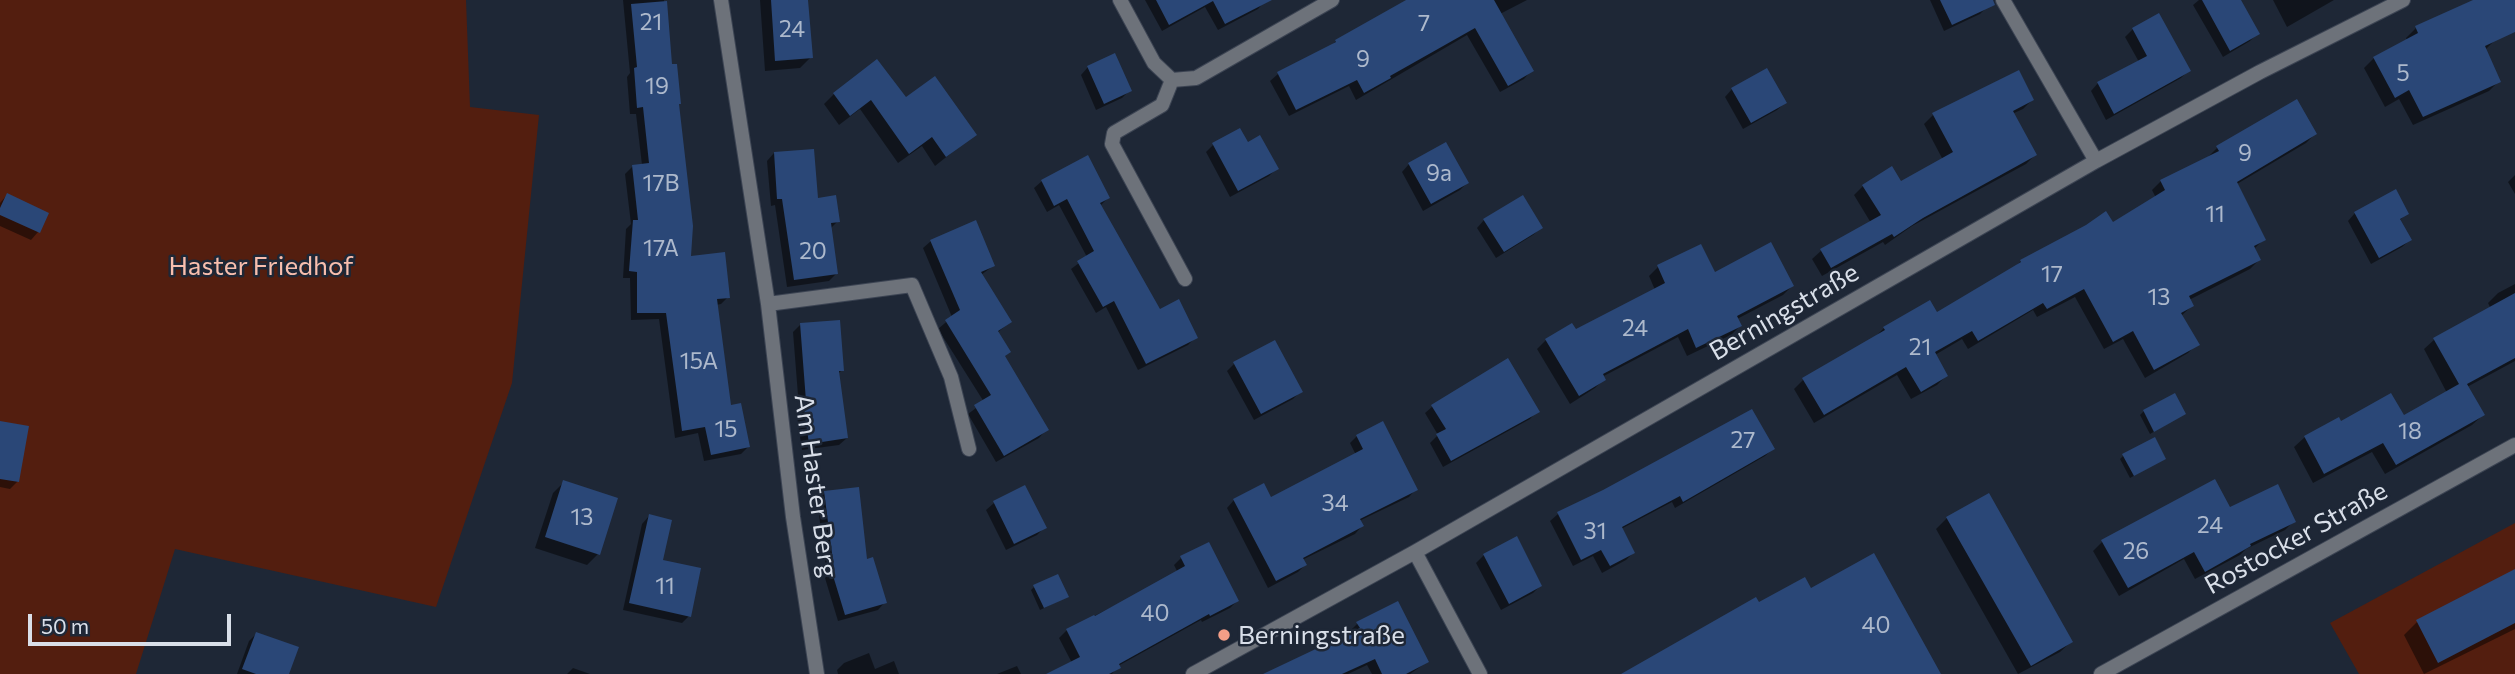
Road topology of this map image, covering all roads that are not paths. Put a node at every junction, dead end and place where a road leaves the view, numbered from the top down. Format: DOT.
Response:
graph roads {
  1 [pos="721,0"];
  2 [pos="1120,0"];
  3 [pos="1332,0"];
  4 [pos="2003,0"];
  5 [pos="2403,0"];
  6 [pos="1172,80"];
  7 [pos="2096,161"];
  8 [pos="1185,279"];
  9 [pos="768,304"];
  10 [pos="2515,445"];
  11 [pos="969,449"];
  12 [pos="1415,552"];
  13 [pos="817,674"];
  14 [pos="1193,674"];
  15 [pos="1480,674"];
  16 [pos="2101,674"];
  1 -- 9 [label="street, Am Haster Berg"];
  2 -- 6 [label="street"];
  3 -- 6 [label="street"];
  4 -- 7 [label="street"];
  5 -- 7 [label="street, Berningstraße"];
  6 -- 8 [label="street"];
  7 -- 12 [label="street, Berningstraße"];
  9 -- 11 [label="street"];
  9 -- 13 [label="street, Am Haster Berg"];
  10 -- 16 [label="street, Rostocker Straße"];
  12 -- 14 [label="street, Berningstraße"];
  12 -- 15 [label="street"];
}
